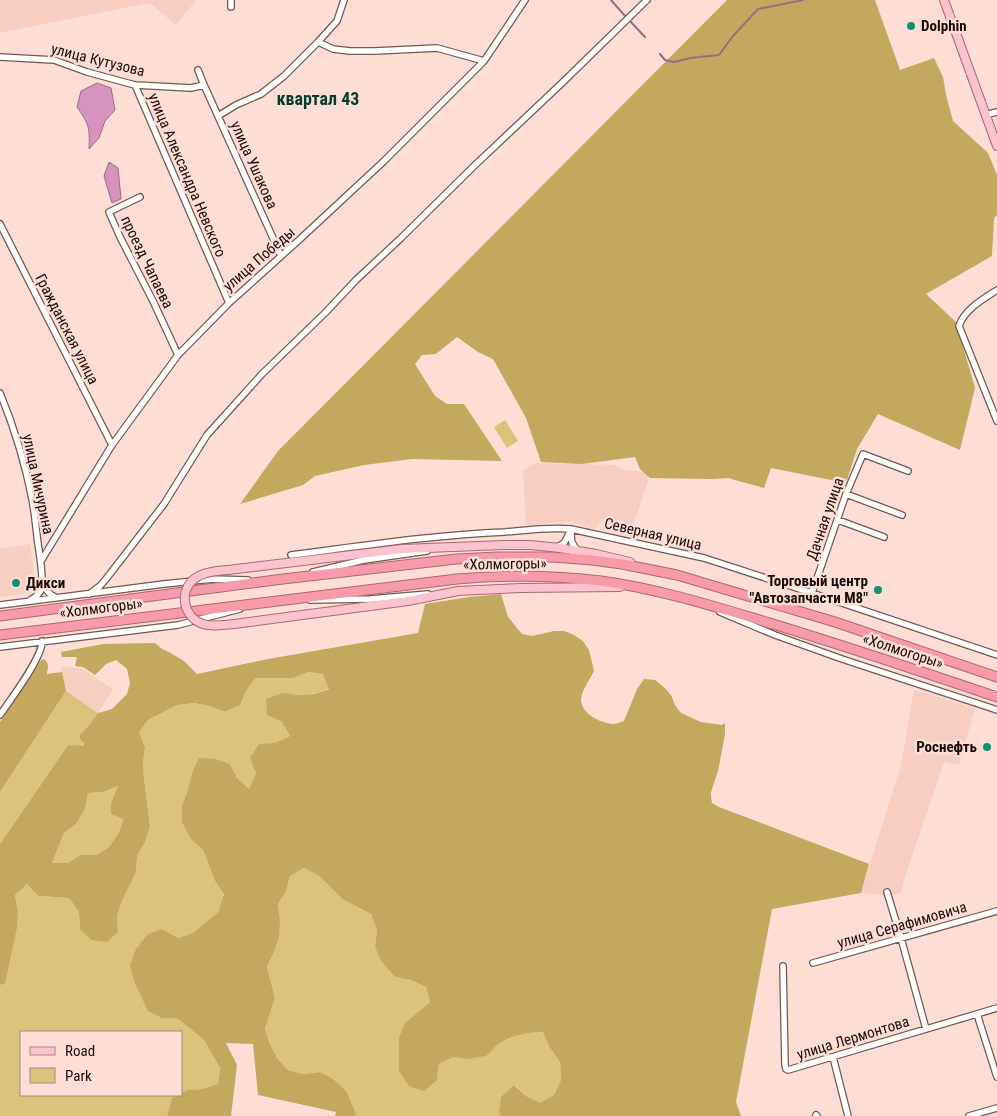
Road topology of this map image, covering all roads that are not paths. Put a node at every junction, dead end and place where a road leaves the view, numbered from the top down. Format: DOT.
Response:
graph roads {
  1 [pos="231,0"];
  2 [pos="344,0"];
  3 [pos="524,0"];
  4 [pos="647,0"];
  5 [pos="944,0"];
  6 [pos="231,7"];
  7 [pos="318,42"];
  8 [pos="0,57"];
  9 [pos="484,61"];
  10 [pos="198,70"];
  11 [pos="135,85"];
  12 [pos="204,85"];
  13 [pos="997,112"];
  14 [pos="985,115"];
  15 [pos="218,116"];
  16 [pos="997,146"];
  17 [pos="140,197"];
  18 [pos="0,224"];
  19 [pos="281,256"];
  20 [pos="997,290"];
  21 [pos="229,302"];
  22 [pos="178,355"];
  23 [pos="0,393"];
  24 [pos="997,420"];
  25 [pos="112,445"];
  26 [pos="908,472"];
  27 [pos="846,494"];
  28 [pos="902,515"];
  29 [pos="838,520"];
  30 [pos="570,528"];
  31 [pos="884,537"];
  32 [pos="449,548"];
  33 [pos="553,548"];
  34 [pos="579,551"];
  35 [pos="291,555"];
  36 [pos="41,561"];
  37 [pos="659,571"];
  38 [pos="106,579"];
  39 [pos="284,579"];
  40 [pos="272,581"];
  41 [pos="42,583"];
  42 [pos="637,587"];
  43 [pos="113,590"];
  44 [pos="458,591"];
  45 [pos="812,593"];
  46 [pos="89,594"];
  47 [pos="58,598"];
  48 [pos="285,600"];
  49 [pos="696,600"];
  50 [pos="26,601"];
  51 [pos="272,601"];
  52 [pos="0,605"];
  53 [pos="0,616"];
  54 [pos="0,635"];
  55 [pos="42,641"];
  56 [pos="0,647"];
  57 [pos="997,655"];
  58 [pos="997,677"];
  59 [pos="997,697"];
  60 [pos="997,710"];
  61 [pos="0,715"];
  62 [pos="887,892"];
  63 [pos="997,911"];
  64 [pos="901,938"];
  65 [pos="813,963"];
  66 [pos="783,966"];
  67 [pos="997,1008"];
  68 [pos="977,1014"];
  69 [pos="926,1029"];
  70 [pos="833,1057"];
  71 [pos="997,1077"];
  72 [pos="997,1108"];
  73 [pos="848,1116"];
  74 [pos="969,1116"];
  1 -- 6 [label="street"];
  2 -- 7 [label="street"];
  3 -- 9 [label="street, улица Победы"];
  4 -- 38 [label="street"];
  5 -- 14 [label="main road"];
  7 -- 9 [label="street"];
  7 -- 15 [label="street"];
  8 -- 11 [label="street, улица Кутузова"];
  9 -- 19 [label="street, улица Победы"];
  10 -- 12 [label="street"];
  11 -- 12 [label="street, улица Кутузова"];
  11 -- 21 [label="street, улица Александра Невского"];
  12 -- 15 [label="street, улица Ушакова"];
  13 -- 14 [label="street"];
  14 -- 16 [label="main road"];
  15 -- 19 [label="street, улица Ушакова"];
  17 -- 22 [label="street, проезд Чапаева"];
  18 -- 25 [label="street, Гражданская улица"];
  19 -- 21 [label="street, улица Победы"];
  20 -- 24 [label="street"];
  21 -- 22 [label="street, улица Победы"];
  22 -- 25 [label="street, улица Победы"];
  23 -- 36 [label="street, улица Мичурина"];
  25 -- 36 [label="street, улица Победы"];
  26 -- 27 [label="street, Дачная улица"];
  27 -- 28 [label="street"];
  27 -- 29 [label="street, Дачная улица"];
  29 -- 31 [label="street"];
  29 -- 45 [label="street, Дачная улица"];
  30 -- 33 [label="street"];
  30 -- 34 [label="street"];
  30 -- 35 [label="street, Северная улица"];
  30 -- 45 [label="street, Северная улица"];
  32 -- 33 [label="main road"];
  32 -- 39 [label="street"];
  32 -- 44 [label="main road, bridge"];
  33 -- 34 [label="main road"];
  34 -- 37 [label="main road"];
  36 -- 41 [label="street, улица Мичурина"];
  37 -- 39 [label="highway, «Холмогоры»"];
  37 -- 58 [label="highway, «Холмогоры»"];
  38 -- 43 [label="street"];
  38 -- 46 [label="street"];
  39 -- 40 [label="highway, «Холмогоры»"];
  40 -- 43 [label="street"];
  40 -- 53 [label="highway, «Холмогоры»"];
  41 -- 47 [label="street"];
  41 -- 50 [label="street"];
  42 -- 44 [label="main road"];
  42 -- 48 [label="highway, «Холмогоры»"];
  42 -- 49 [label="highway, «Холмогоры»"];
  43 -- 46 [label="street"];
  44 -- 48 [label="street"];
  45 -- 57 [label="street, Северная улица"];
  46 -- 47 [label="street"];
  47 -- 50 [label="street"];
  48 -- 51 [label="highway, «Холмогоры»"];
  49 -- 59 [label="highway, «Холмогоры»"];
  49 -- 60 [label="street"];
  50 -- 52 [label="street"];
  51 -- 54 [label="highway, «Холмогоры»"];
  51 -- 55 [label="street"];
  55 -- 56 [label="street"];
  55 -- 61 [label="street"];
  62 -- 64 [label="street"];
  63 -- 64 [label="street, улица Серафимовича"];
  64 -- 65 [label="street, улица Серафимовича"];
  64 -- 69 [label="street"];
  66 -- 70 [label="street, улица Лермонтова"];
  67 -- 68 [label="street, улица Лермонтова"];
  68 -- 69 [label="street, улица Лермонтова"];
  68 -- 71 [label="street"];
  69 -- 70 [label="street, улица Лермонтова"];
  70 -- 73 [label="street"];
  72 -- 74 [label="street"];
}
